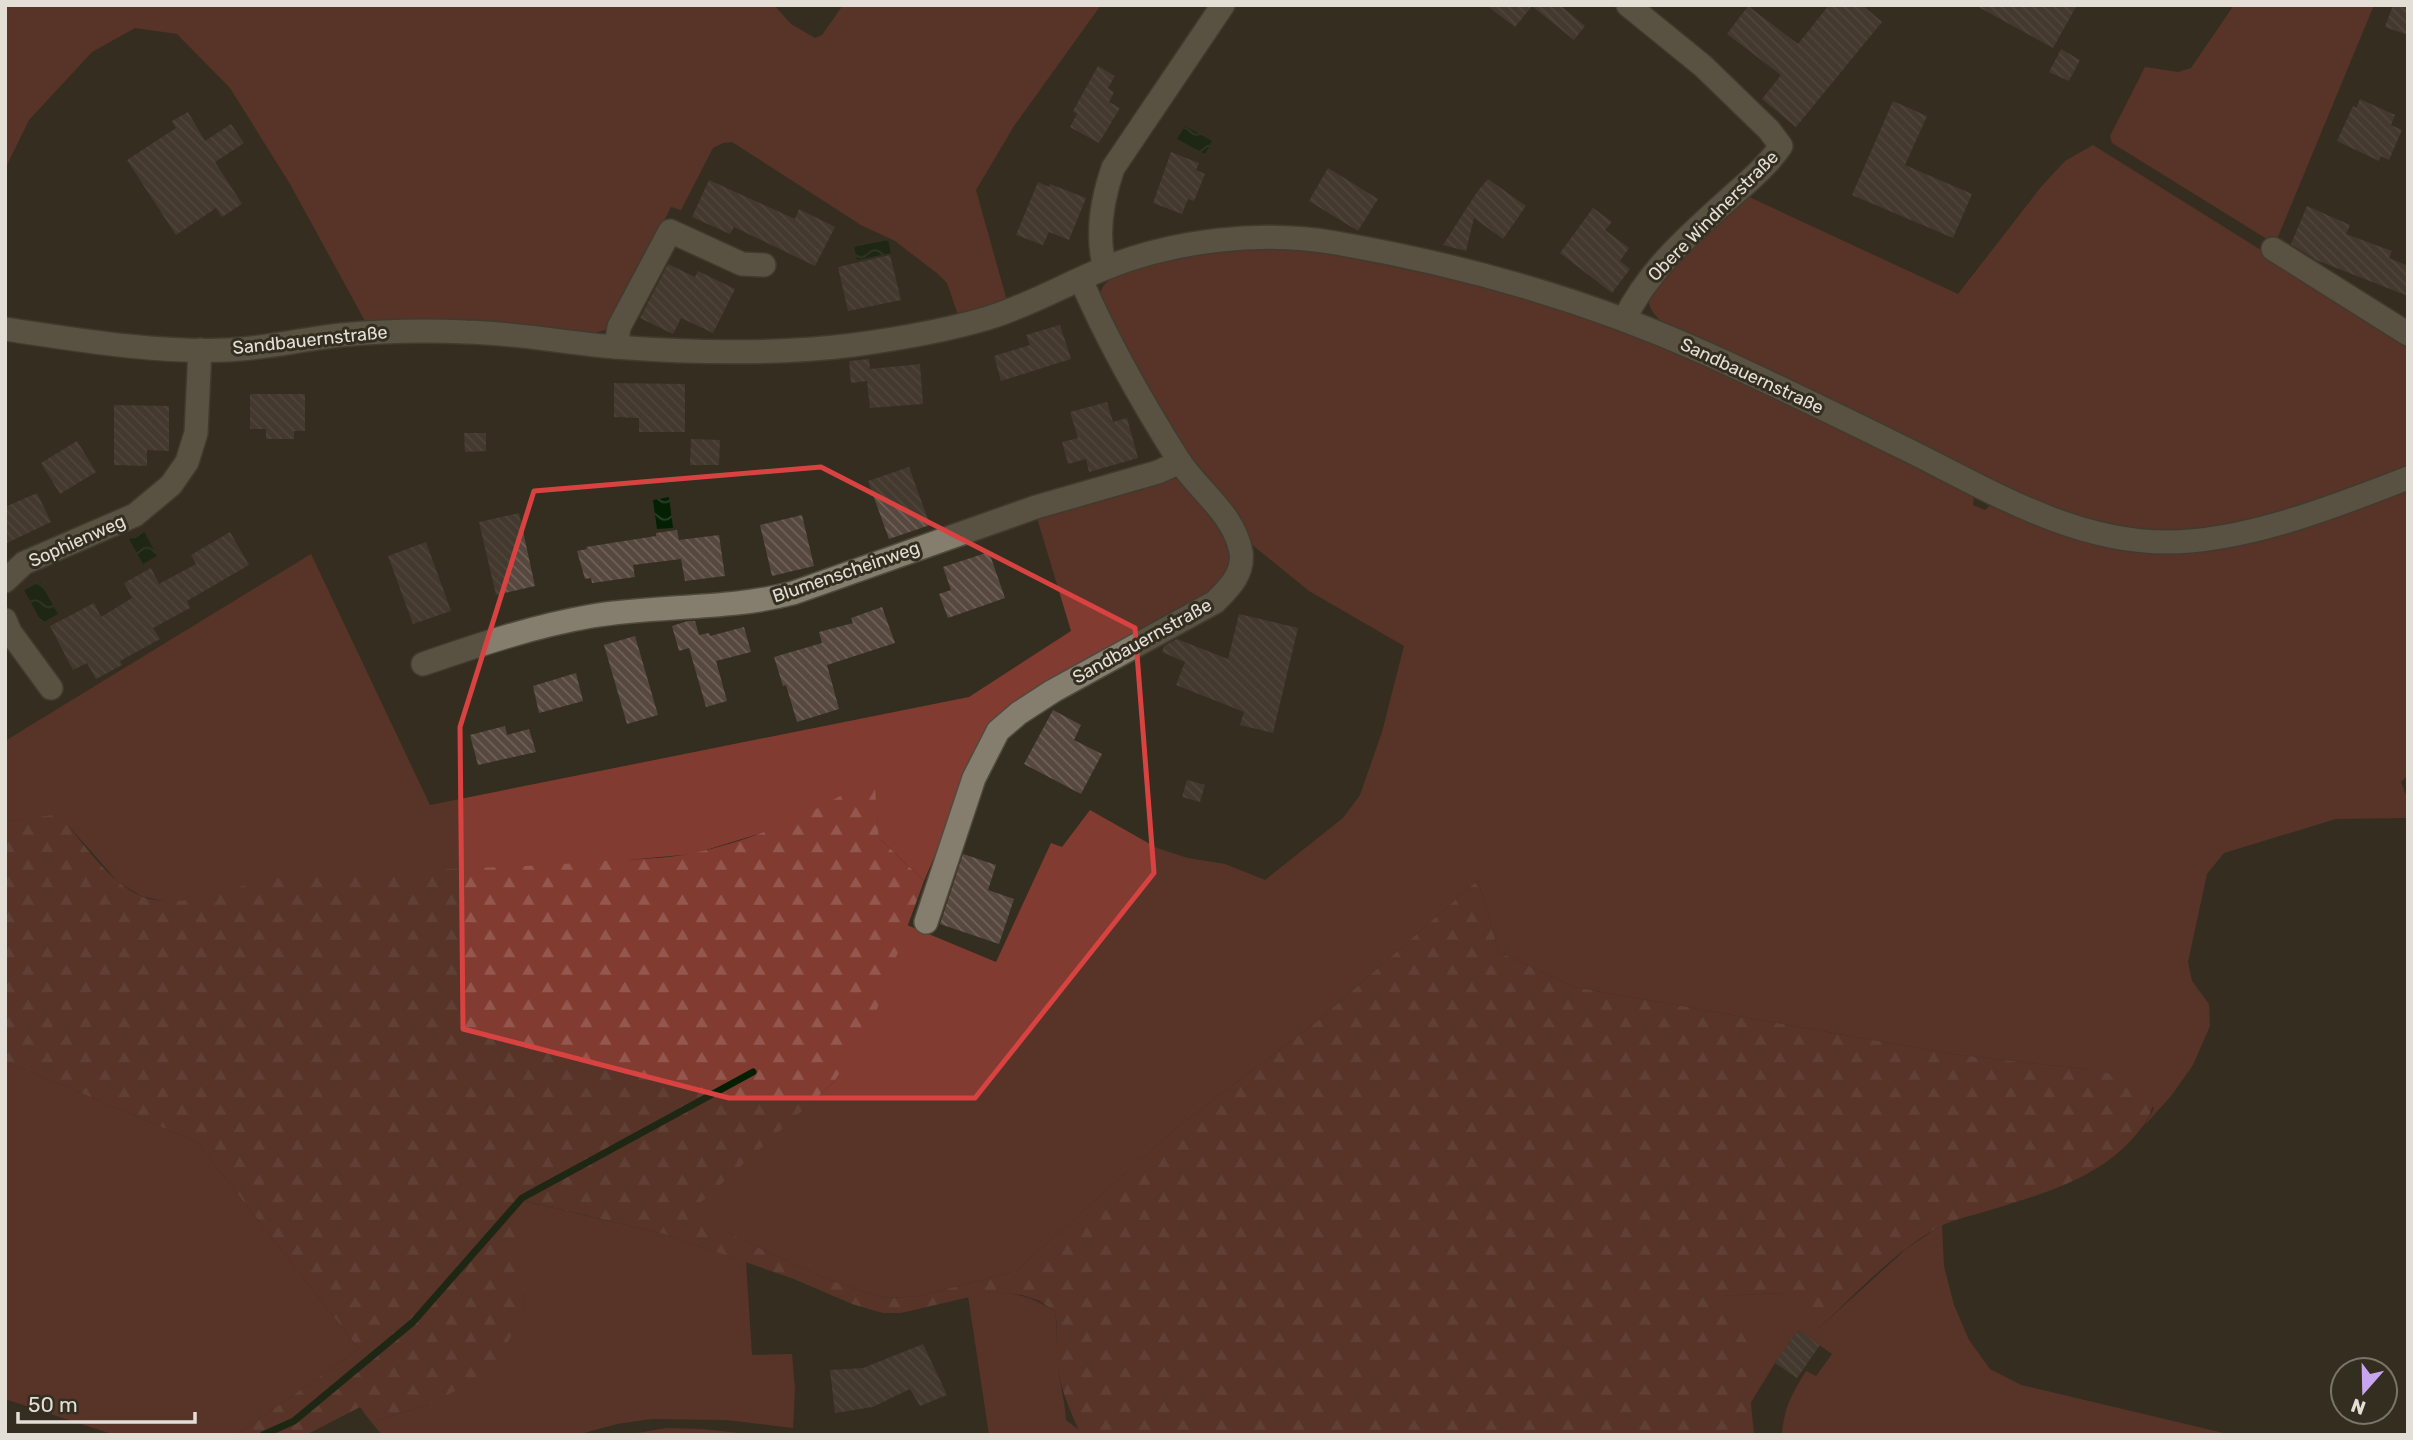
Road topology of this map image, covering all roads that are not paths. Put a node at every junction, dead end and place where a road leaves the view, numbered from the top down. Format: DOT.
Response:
graph roads {
  1 [pos="1223,5"];
  2 [pos="1628,5"];
  3 [pos="2273,249"];
  4 [pos="764,265"];
  5 [pos="1105,268"];
  6 [pos="1081,280"];
  7 [pos="1624,320"];
  8 [pos="5,329"];
  9 [pos="2408,334"];
  10 [pos="616,347"];
  11 [pos="200,350"];
  12 [pos="1180,462"];
  13 [pos="2408,478"];
  14 [pos="5,581"];
  15 [pos="5,620"];
  16 [pos="423,664"];
  17 [pos="51,688"];
  18 [pos="926,922"];
  1 -- 5 [label="street"];
  2 -- 7 [label="street, Obere Windnerstraße"];
  3 -- 9 [label="street"];
  4 -- 10 [label="street"];
  5 -- 6 [label="street, Sandbauernstraße"];
  5 -- 7 [label="street, Sandbauernstraße"];
  6 -- 10 [label="street, Sandbauernstraße"];
  6 -- 12 [label="street, Sandbauernstraße"];
  7 -- 13 [label="street, Sandbauernstraße"];
  8 -- 11 [label="street, Sandbauernstraße"];
  10 -- 11 [label="street, Sandbauernstraße"];
  11 -- 14 [label="street, Sophienweg"];
  12 -- 16 [label="street, Blumenscheinweg"];
  12 -- 18 [label="street, Sandbauernstraße"];
  15 -- 17 [label="street"];
}
